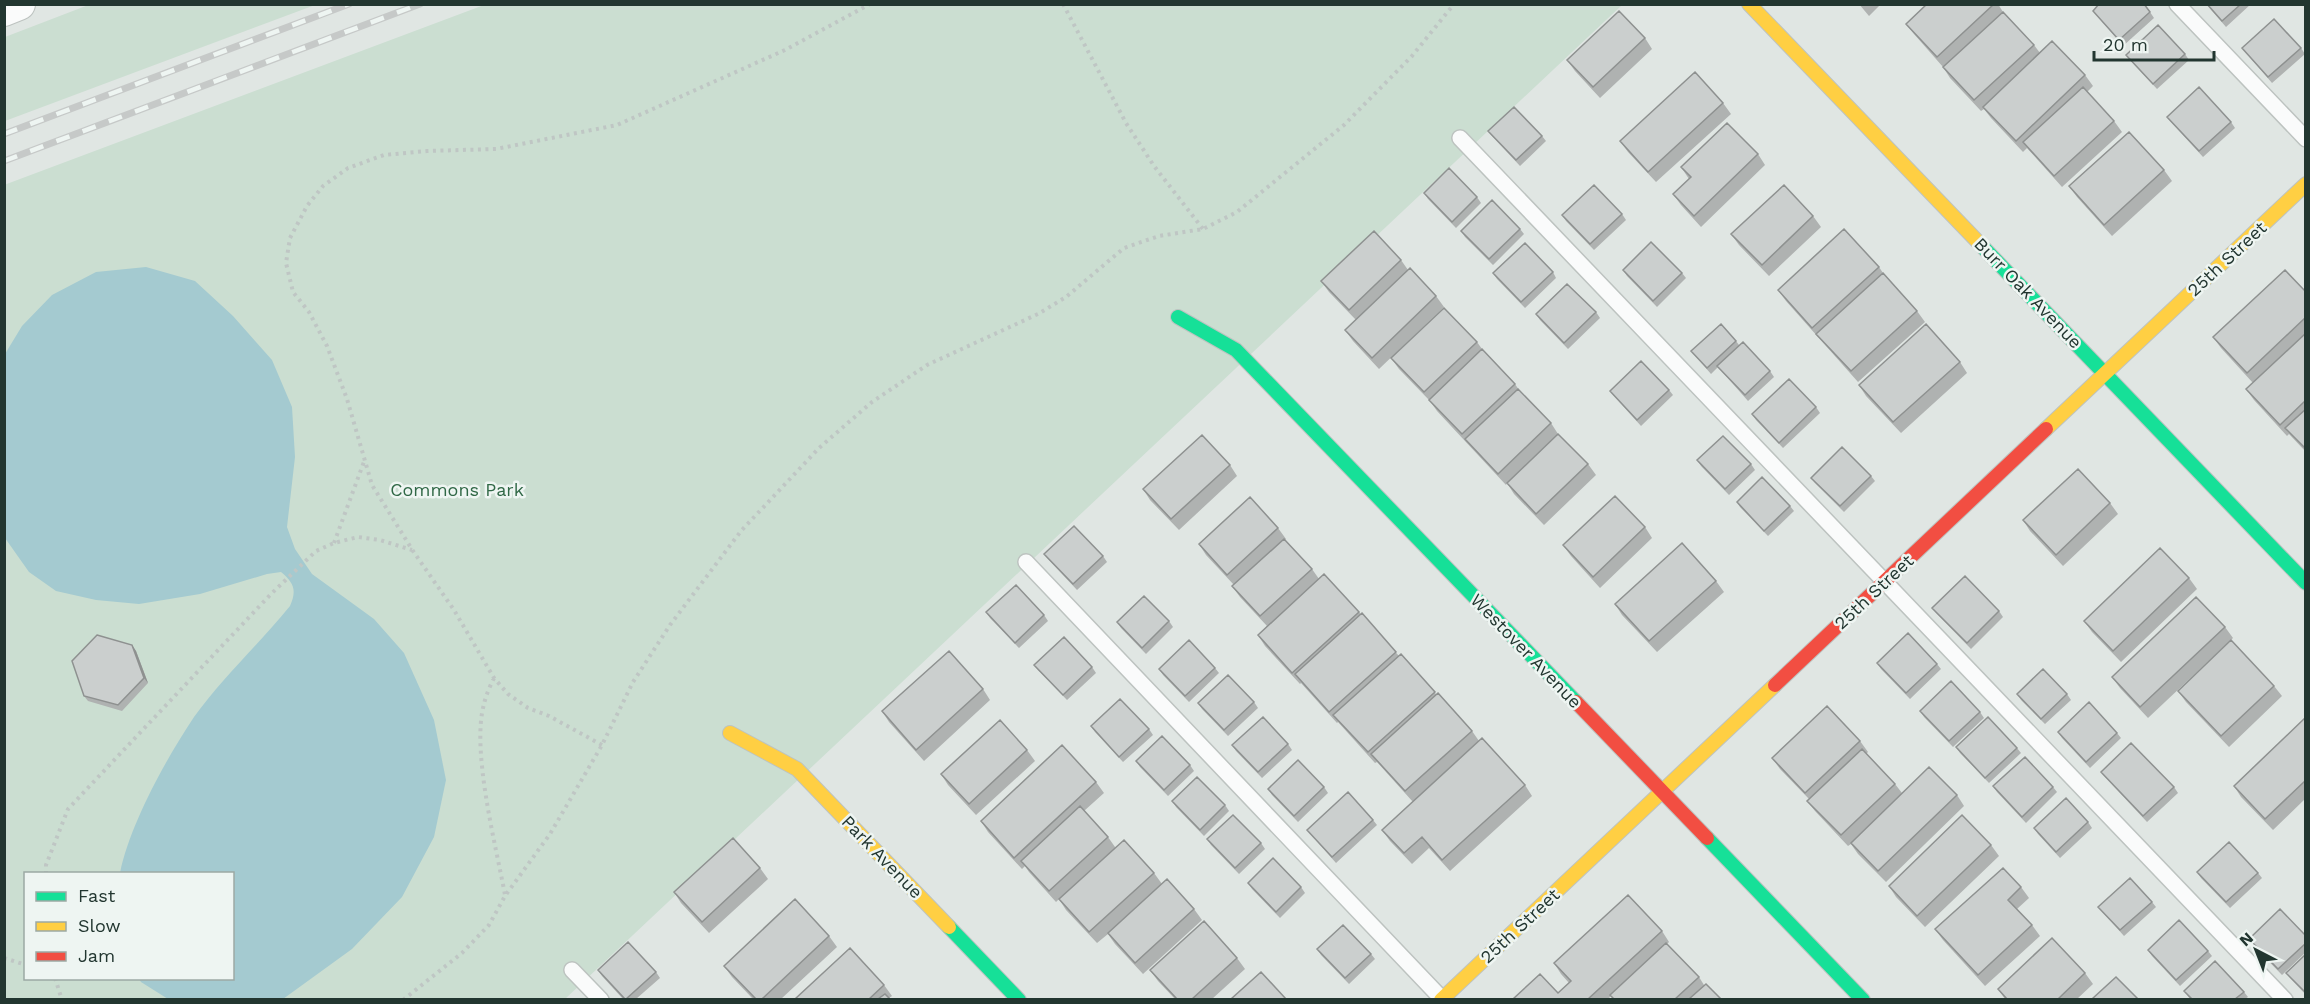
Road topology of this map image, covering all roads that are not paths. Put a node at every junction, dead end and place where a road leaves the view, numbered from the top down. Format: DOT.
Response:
graph roads {
  1 [pos="19,4"];
  2 [pos="1749,4"];
  3 [pos="2177,4"];
  4 [pos="4,10"];
  5 [pos="1460,138"];
  6 [pos="2306,139"];
  7 [pos="2306,184"];
  8 [pos="1178,317"];
  9 [pos="2105,373"];
  10 [pos="1026,562"];
  11 [pos="1885,581"];
  12 [pos="2306,583"];
  13 [pos="730,733"];
  14 [pos="1662,792"];
  15 [pos="572,970"];
  16 [pos="601,999"];
  17 [pos="1019,999"];
  18 [pos="1442,999"];
  19 [pos="1863,999"];
  20 [pos="2285,999"];
  1 -- 4 [label="street"];
  2 -- 9 [label="street, Burr Oak Avenue"];
  3 -- 6 [label="lane"];
  5 -- 11 [label="lane"];
  7 -- 9 [label="street, 25th Street"];
  8 -- 14 [label="street, Westover Avenue"];
  9 -- 11 [label="street, 25th Street"];
  9 -- 12 [label="street, Burr Oak Avenue"];
  10 -- 18 [label="lane"];
  11 -- 14 [label="street, 25th Street"];
  11 -- 20 [label="lane"];
  13 -- 17 [label="street, Park Avenue"];
  14 -- 18 [label="street, 25th Street"];
  14 -- 19 [label="street, Westover Avenue"];
  15 -- 16 [label="lane"];
}
